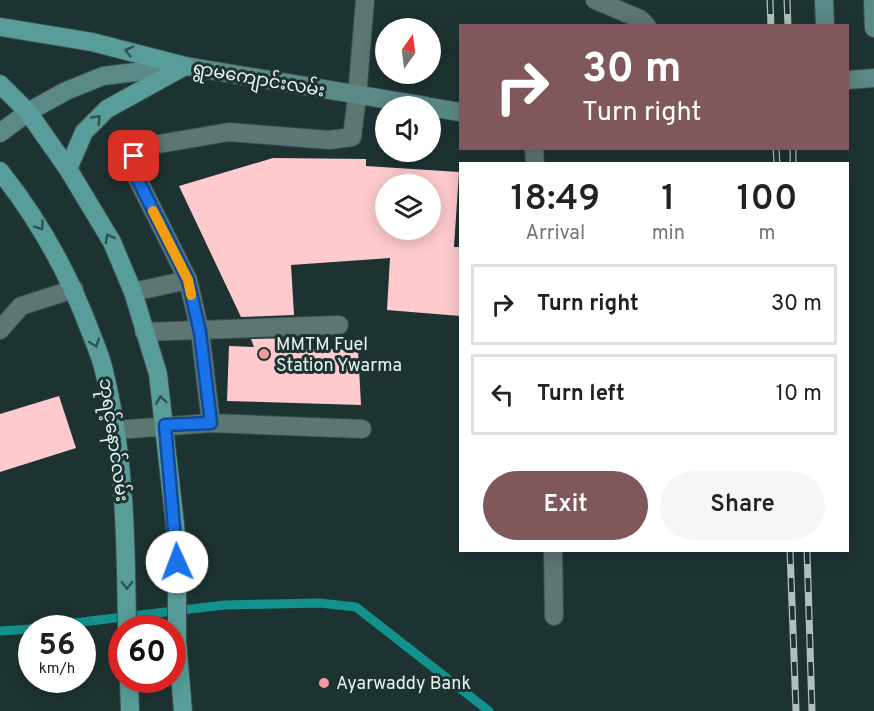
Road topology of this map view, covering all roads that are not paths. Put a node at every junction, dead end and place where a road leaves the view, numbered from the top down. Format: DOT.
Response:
graph roads {
  1 [pos="365,0"];
  2 [pos="595,0"];
  3 [pos="824,0"];
  4 [pos="873,0"];
  5 [pos="645,24"];
  6 [pos="825,24"];
  7 [pos="0,27"];
  8 [pos="874,28"];
  9 [pos="186,66"];
  10 [pos="874,78"];
  11 [pos="849,80"];
  12 [pos="0,84"];
  13 [pos="357,97"];
  14 [pos="375,99"];
  15 [pos="441,109"];
  16 [pos="28,112"];
  17 [pos="459,112"];
  18 [pos="0,134"];
  19 [pos="68,169"];
  20 [pos="0,171"];
  21 [pos="188,280"];
  22 [pos="74,289"];
  23 [pos="133,292"];
  24 [pos="339,325"];
  25 [pos="0,330"];
  26 [pos="144,332"];
  27 [pos="200,332"];
  28 [pos="211,423"];
  29 [pos="165,425"];
  30 [pos="362,429"];
  31 [pos="116,430"];
  32 [pos="553,552"];
  33 [pos="127,615"];
  34 [pos="554,616"];
  35 [pos="129,693"];
  36 [pos="130,711"];
  37 [pos="183,711"];
  1 -- 13 [label="street"];
  2 -- 5 [label="street"];
  3 -- 6 [label="main road"];
  4 -- 8 [label="main road"];
  9 -- 7 [label="main road, one-way"];
  9 -- 13 [label="main road, ရွာမကျောင်းလမ်း"];
  9 -- 16 [label="main road, ရွာမကျောင်းလမ်း"];
  19 -- 9 [label="main road, one-way"];
  10 -- 11 [label="main road"];
  12 -- 16 [label="main road"];
  13 -- 14 [label="main road, ရွာမကျောင်းလမ်း"];
  13 -- 21 [label="street"];
  15 -- 17 [label="main road"];
  16 -- 18 [label="main road, ရွာမကျောင်းလမ်း"];
  16 -- 19 [label="main road"];
  23 -- 19 [label="main road, one-way"];
  20 -- 22 [label="main road, ဘုရင့်နောင်လမ်း, one-way"];
  21 -- 23 [label="street"];
  21 -- 27 [label="street"];
  22 -- 25 [label="street"];
  22 -- 31 [label="main road, ဘုရင့်နောင်လမ်း, one-way"];
  23 -- 26 [label="main road"];
  24 -- 27 [label="street"];
  26 -- 27 [label="street"];
  29 -- 26 [label="main road, one-way"];
  27 -- 28 [label="street"];
  28 -- 29 [label="street"];
  28 -- 30 [label="street"];
  29 -- 31 [label="street"];
  29 -- 37 [label="main road"];
  31 -- 33 [label="main road, ဘုရင့်နောင်လမ်း, one-way"];
  32 -- 34 [label="street"];
  35 -- 36 [label="main road"];
}
